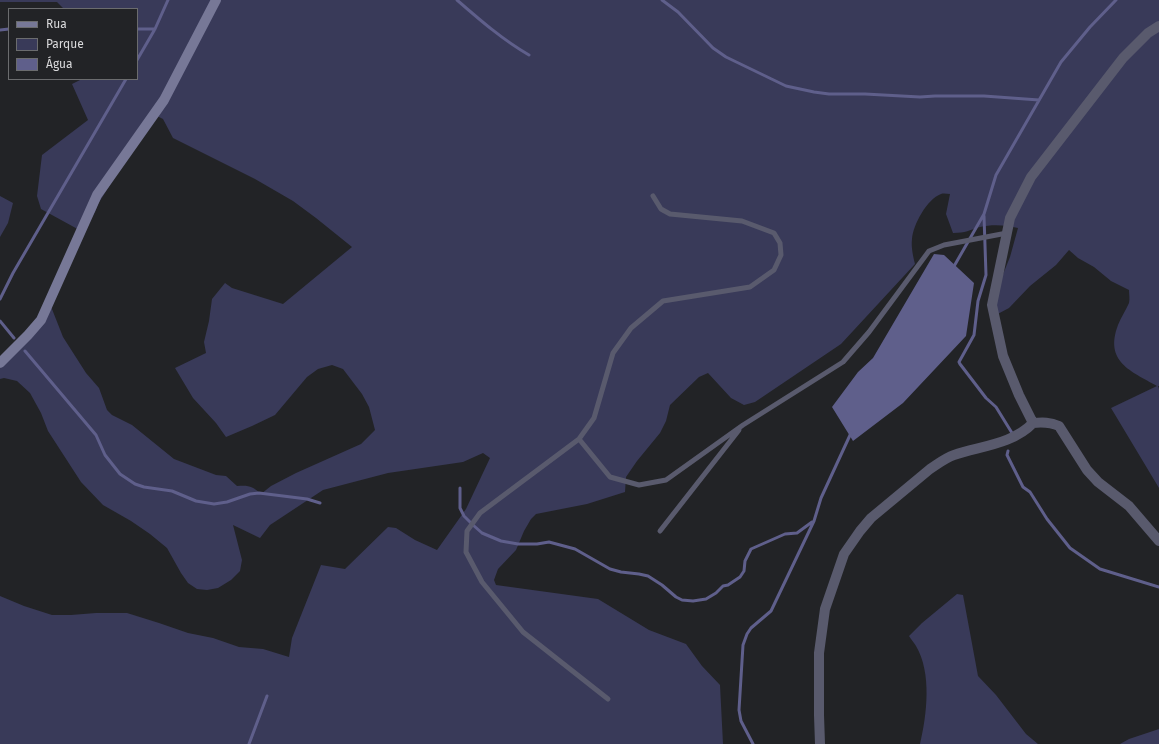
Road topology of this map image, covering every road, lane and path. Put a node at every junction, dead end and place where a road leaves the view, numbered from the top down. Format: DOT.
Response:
graph roads {
  1 [pos="216,0"];
  2 [pos="1159,26"];
  3 [pos="652,196"];
  4 [pos="1007,233"];
  5 [pos="0,363"];
  6 [pos="1033,423"];
  7 [pos="743,425"];
  8 [pos="579,439"];
  9 [pos="660,531"];
  10 [pos="1159,541"];
  11 [pos="608,699"];
  12 [pos="820,744"];
  1 -- 5 [label="street"];
  2 -- 4 [label="street"];
  3 -- 8 [label="lane"];
  4 -- 6 [label="street"];
  4 -- 7 [label="lane"];
  6 -- 10 [label="street"];
  6 -- 12 [label="street"];
  7 -- 8 [label="lane"];
  7 -- 9 [label="lane"];
  8 -- 11 [label="lane"];
}
